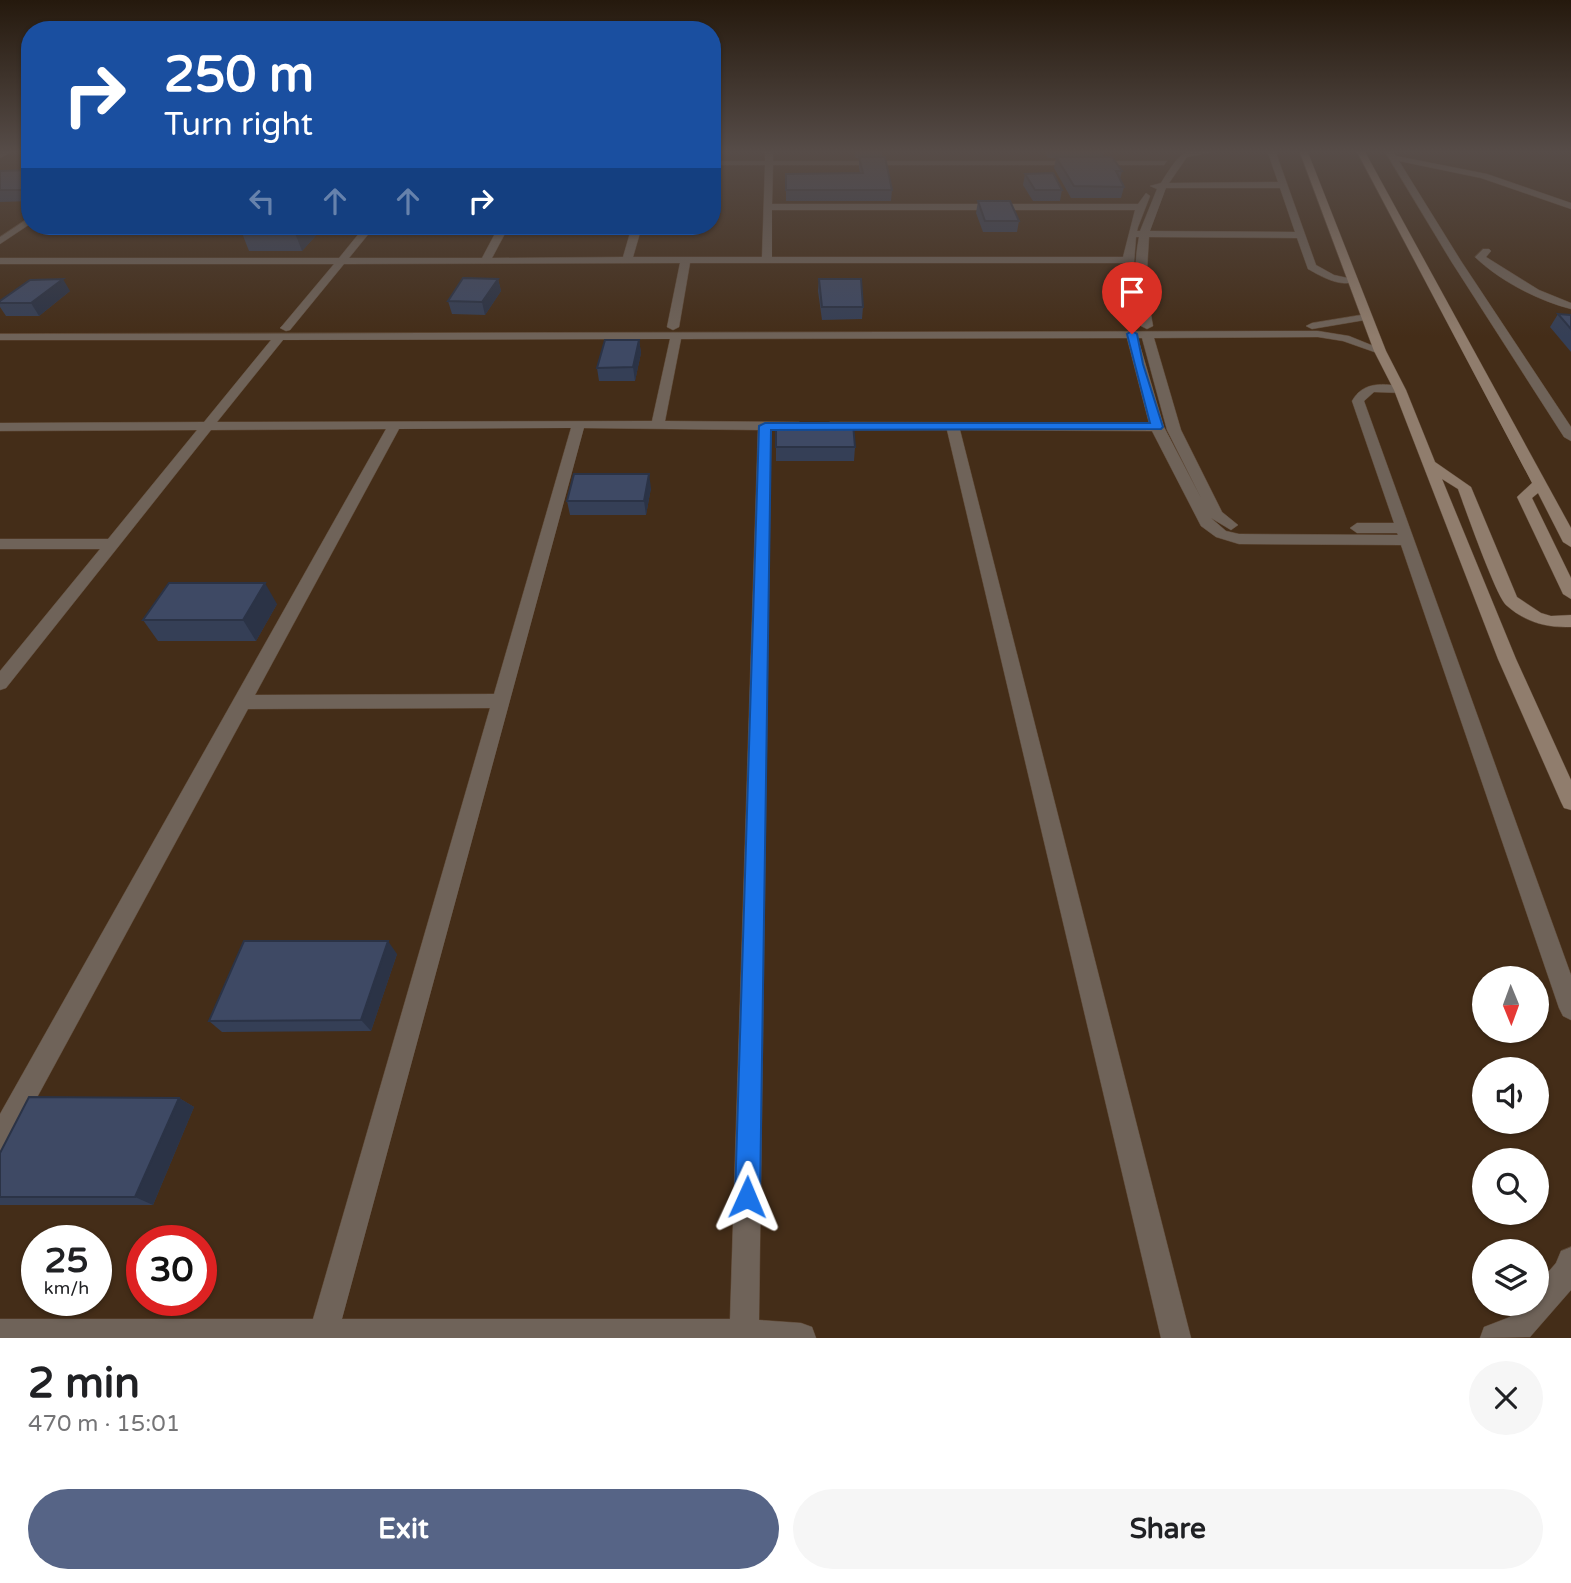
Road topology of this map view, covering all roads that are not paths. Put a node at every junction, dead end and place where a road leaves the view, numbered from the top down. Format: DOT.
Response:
graph roads {
  1 [pos="768,212"];
  2 [pos="1138,212"];
  3 [pos="1151,212"];
  4 [pos="1292,212"];
  5 [pos="1327,212"];
  6 [pos="1394,212"];
  7 [pos="1427,212"];
  8 [pos="21,218"];
  9 [pos="21,226"];
  10 [pos="0,231"];
  11 [pos="1134,231"];
  12 [pos="1146,231"];
  13 [pos="1299,231"];
  14 [pos="363,235"];
  15 [pos="499,235"];
  16 [pos="635,235"];
  17 [pos="0,241"];
  18 [pos="1486,251"];
  19 [pos="486,259"];
  20 [pos="628,259"];
  21 [pos="686,259"];
  22 [pos="767,259"];
  23 [pos="1126,260"];
  24 [pos="0,261"];
  25 [pos="341,261"];
  26 [pos="1352,280"];
  27 [pos="1571,306"];
  28 [pos="1367,317"];
  29 [pos="0,329"];
  30 [pos="1140,330"];
  31 [pos="674,332"];
  32 [pos="283,333"];
  33 [pos="0,337"];
  34 [pos="1380,351"];
  35 [pos="1400,390"];
  36 [pos="579,424"];
  37 [pos="395,425"];
  38 [pos="658,425"];
  39 [pos="765,426"];
  40 [pos="0,427"];
  41 [pos="207,427"];
  42 [pos="953,427"];
  43 [pos="1157,427"];
  44 [pos="1571,437"];
  45 [pos="1428,463"];
  46 [pos="1540,484"];
  47 [pos="1404,534"];
  48 [pos="1571,542"];
  49 [pos="0,544"];
  50 [pos="112,544"];
  51 [pos="1571,594"];
  52 [pos="1571,621"];
  53 [pos="0,682"];
  54 [pos="499,701"];
  55 [pos="241,702"];
  56 [pos="1571,802"];
  57 [pos="1571,1008"];
  58 [pos="0,1140"];
  59 [pos="1571,1261"];
  60 [pos="0,1334"];
  61 [pos="744,1334"];
  62 [pos="323,1335"];
  63 [pos="801,1338"];
  64 [pos="1176,1338"];
  65 [pos="1495,1338"];
  1 -- 22 [label="street"];
  2 -- 11 [label="street"];
  3 -- 12 [label="street"];
  4 -- 13 [label="street"];
  5 -- 26 [label="main road"];
  6 -- 46 [label="main road"];
  7 -- 44 [label="street"];
  8 -- 10 [label="street"];
  9 -- 17 [label="street"];
  11 -- 12 [label="street"];
  11 -- 23 [label="street"];
  12 -- 13 [label="street"];
  12 -- 30 [label="street"];
  13 -- 26 [label="street"];
  14 -- 25 [label="street"];
  15 -- 19 [label="street"];
  16 -- 20 [label="street"];
  18 -- 27 [label="street"];
  19 -- 20 [label="street"];
  19 -- 25 [label="street"];
  20 -- 21 [label="street"];
  21 -- 22 [label="street"];
  21 -- 31 [label="street"];
  22 -- 23 [label="street"];
  23 -- 30 [label="street"];
  24 -- 25 [label="street"];
  25 -- 32 [label="street"];
  26 -- 28 [label="main road"];
  28 -- 30 [label="street"];
  28 -- 34 [label="main road"];
  29 -- 32 [label="street"];
  30 -- 31 [label="street"];
  30 -- 34 [label="street"];
  30 -- 43 [label="street"];
  30 -- 47 [label="street"];
  31 -- 32 [label="street"];
  31 -- 38 [label="street"];
  32 -- 33 [label="street"];
  32 -- 41 [label="street"];
  34 -- 35 [label="main road"];
  35 -- 45 [label="main road"];
  35 -- 47 [label="street"];
  36 -- 37 [label="street"];
  36 -- 38 [label="street"];
  36 -- 54 [label="street"];
  37 -- 41 [label="street"];
  37 -- 55 [label="street"];
  38 -- 39 [label="street"];
  39 -- 42 [label="street"];
  39 -- 61 [label="street"];
  40 -- 41 [label="street"];
  41 -- 50 [label="street"];
  42 -- 43 [label="street"];
  42 -- 64 [label="street"];
  43 -- 47 [label="street"];
  45 -- 52 [label="main road"];
  45 -- 56 [label="main road"];
  46 -- 48 [label="main road"];
  46 -- 51 [label="main road"];
  47 -- 57 [label="street"];
  49 -- 50 [label="street"];
  50 -- 53 [label="street"];
  54 -- 55 [label="street"];
  54 -- 62 [label="street"];
  55 -- 58 [label="street"];
  59 -- 65 [label="street"];
  60 -- 62 [label="street"];
  61 -- 62 [label="street"];
  61 -- 63 [label="street"];
}
